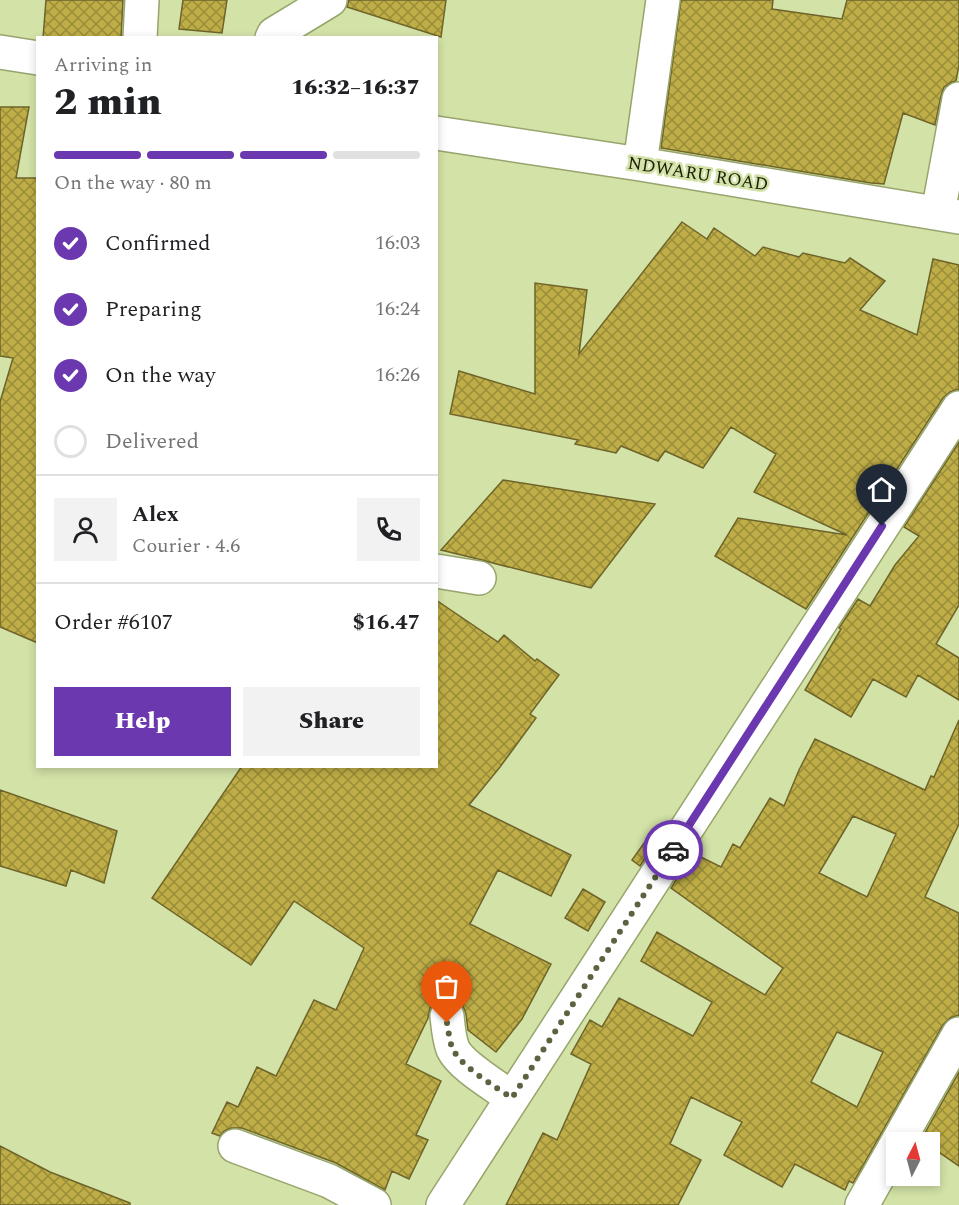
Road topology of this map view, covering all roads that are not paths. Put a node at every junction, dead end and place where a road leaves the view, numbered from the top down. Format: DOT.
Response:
graph roads {
  1 [pos="142,0"];
  2 [pos="330,0"];
  3 [pos="663,0"];
  4 [pos="140,36"];
  5 [pos="273,36"];
  6 [pos="0,52"];
  7 [pos="36,58"];
  8 [pos="959,99"];
  9 [pos="438,133"];
  10 [pos="640,164"];
  11 [pos="948,215"];
  12 [pos="959,408"];
  13 [pos="438,571"];
  14 [pos="479,578"];
  15 [pos="447,1016"];
  16 [pos="959,1034"];
  17 [pos="512,1098"];
  18 [pos="235,1146"];
  19 [pos="374,1205"];
  20 [pos="443,1205"];
  21 [pos="862,1205"];
  1 -- 4 [label="street"];
  2 -- 5 [label="street"];
  3 -- 10 [label="street"];
  6 -- 7 [label="street"];
  8 -- 11 [label="street"];
  9 -- 10 [label="street, NDWARU ROAD"];
  10 -- 11 [label="street, NDWARU ROAD"];
  12 -- 17 [label="street"];
  13 -- 14 [label="street"];
  15 -- 17 [label="street"];
  16 -- 21 [label="street"];
  17 -- 20 [label="street"];
  18 -- 19 [label="street"];
}
